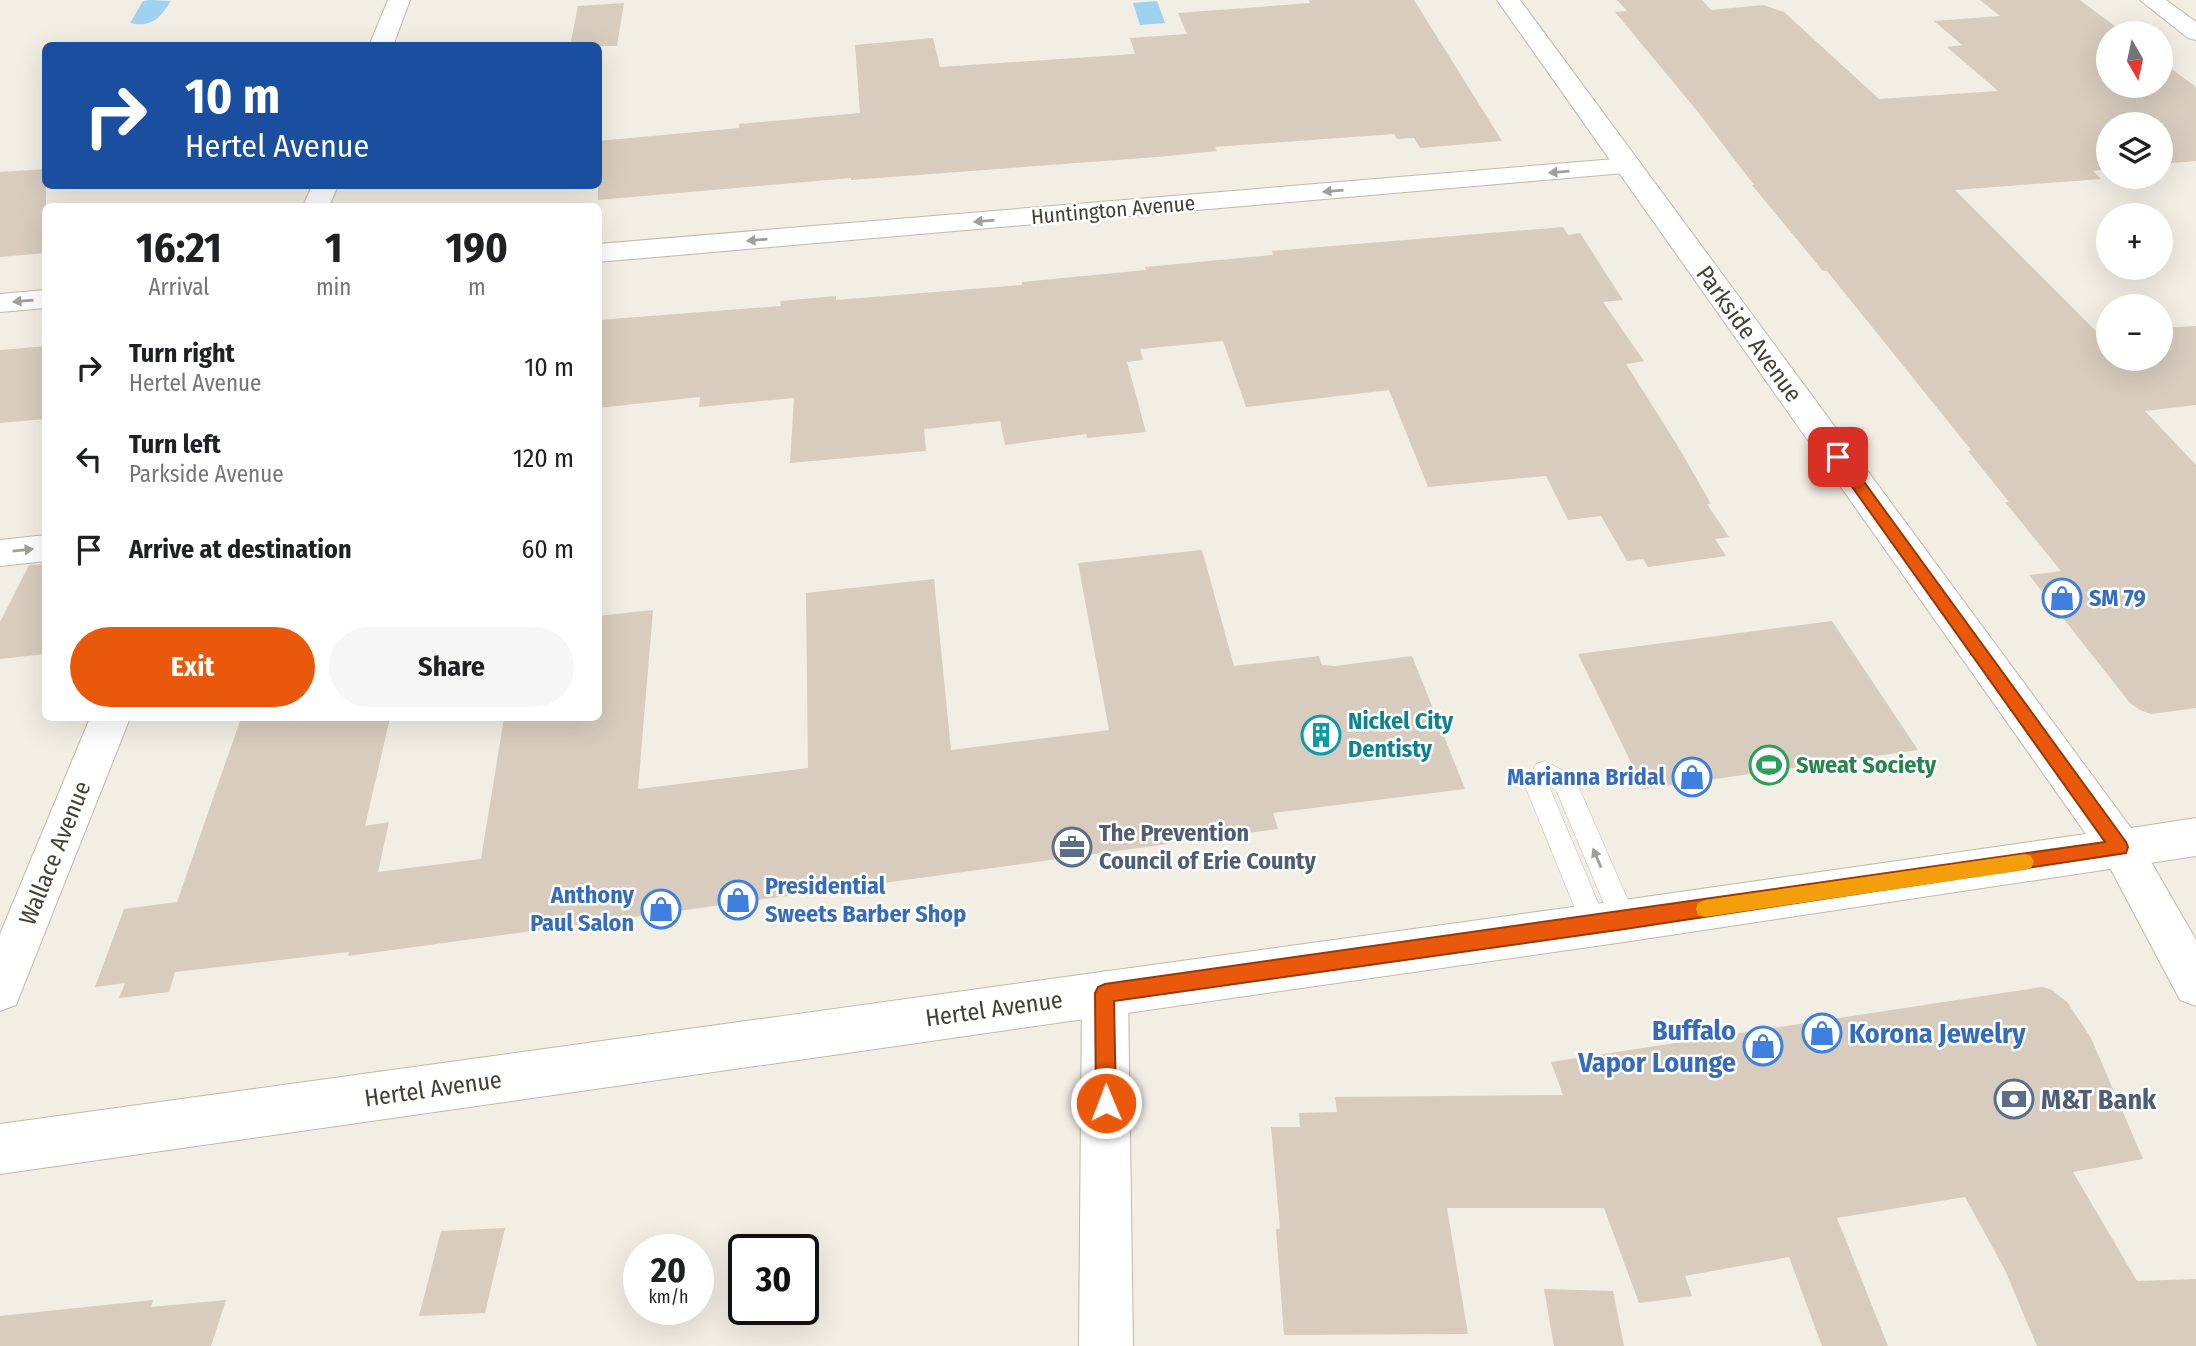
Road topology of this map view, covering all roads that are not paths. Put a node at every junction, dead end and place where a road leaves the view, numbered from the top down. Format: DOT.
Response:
graph roads {
  1 [pos="399,0"];
  2 [pos="1508,0"];
  3 [pos="2151,0"];
  4 [pos="2196,33"];
  5 [pos="383,42"];
  6 [pos="1628,166"];
  7 [pos="602,253"];
  8 [pos="42,299"];
  9 [pos="0,303"];
  10 [pos="42,548"];
  11 [pos="0,553"];
  12 [pos="109,721"];
  13 [pos="2196,837"];
  14 [pos="2120,847"];
  15 [pos="1609,923"];
  16 [pos="2196,984"];
  17 [pos="0,989"];
  18 [pos="1105,993"];
  19 [pos="0,1149"];
  20 [pos="1106,1346"];
  1 -- 5 [label="street"];
  2 -- 6 [label="street, Parkside Avenue"];
  3 -- 4 [label="street"];
  6 -- 7 [label="street, Huntington Avenue, one-way"];
  6 -- 14 [label="street, Parkside Avenue"];
  8 -- 9 [label="street, one-way"];
  11 -- 10 [label="street, one-way"];
  12 -- 17 [label="street, Wallace Avenue"];
  13 -- 14 [label="street, Hertel Avenue"];
  14 -- 15 [label="street, Hertel Avenue"];
  14 -- 16 [label="street, Parkside Avenue"];
  15 -- 15 [label="lane, one-way"];
  15 -- 18 [label="street, Hertel Avenue"];
  18 -- 19 [label="street, Hertel Avenue"];
  18 -- 20 [label="street"];
}
